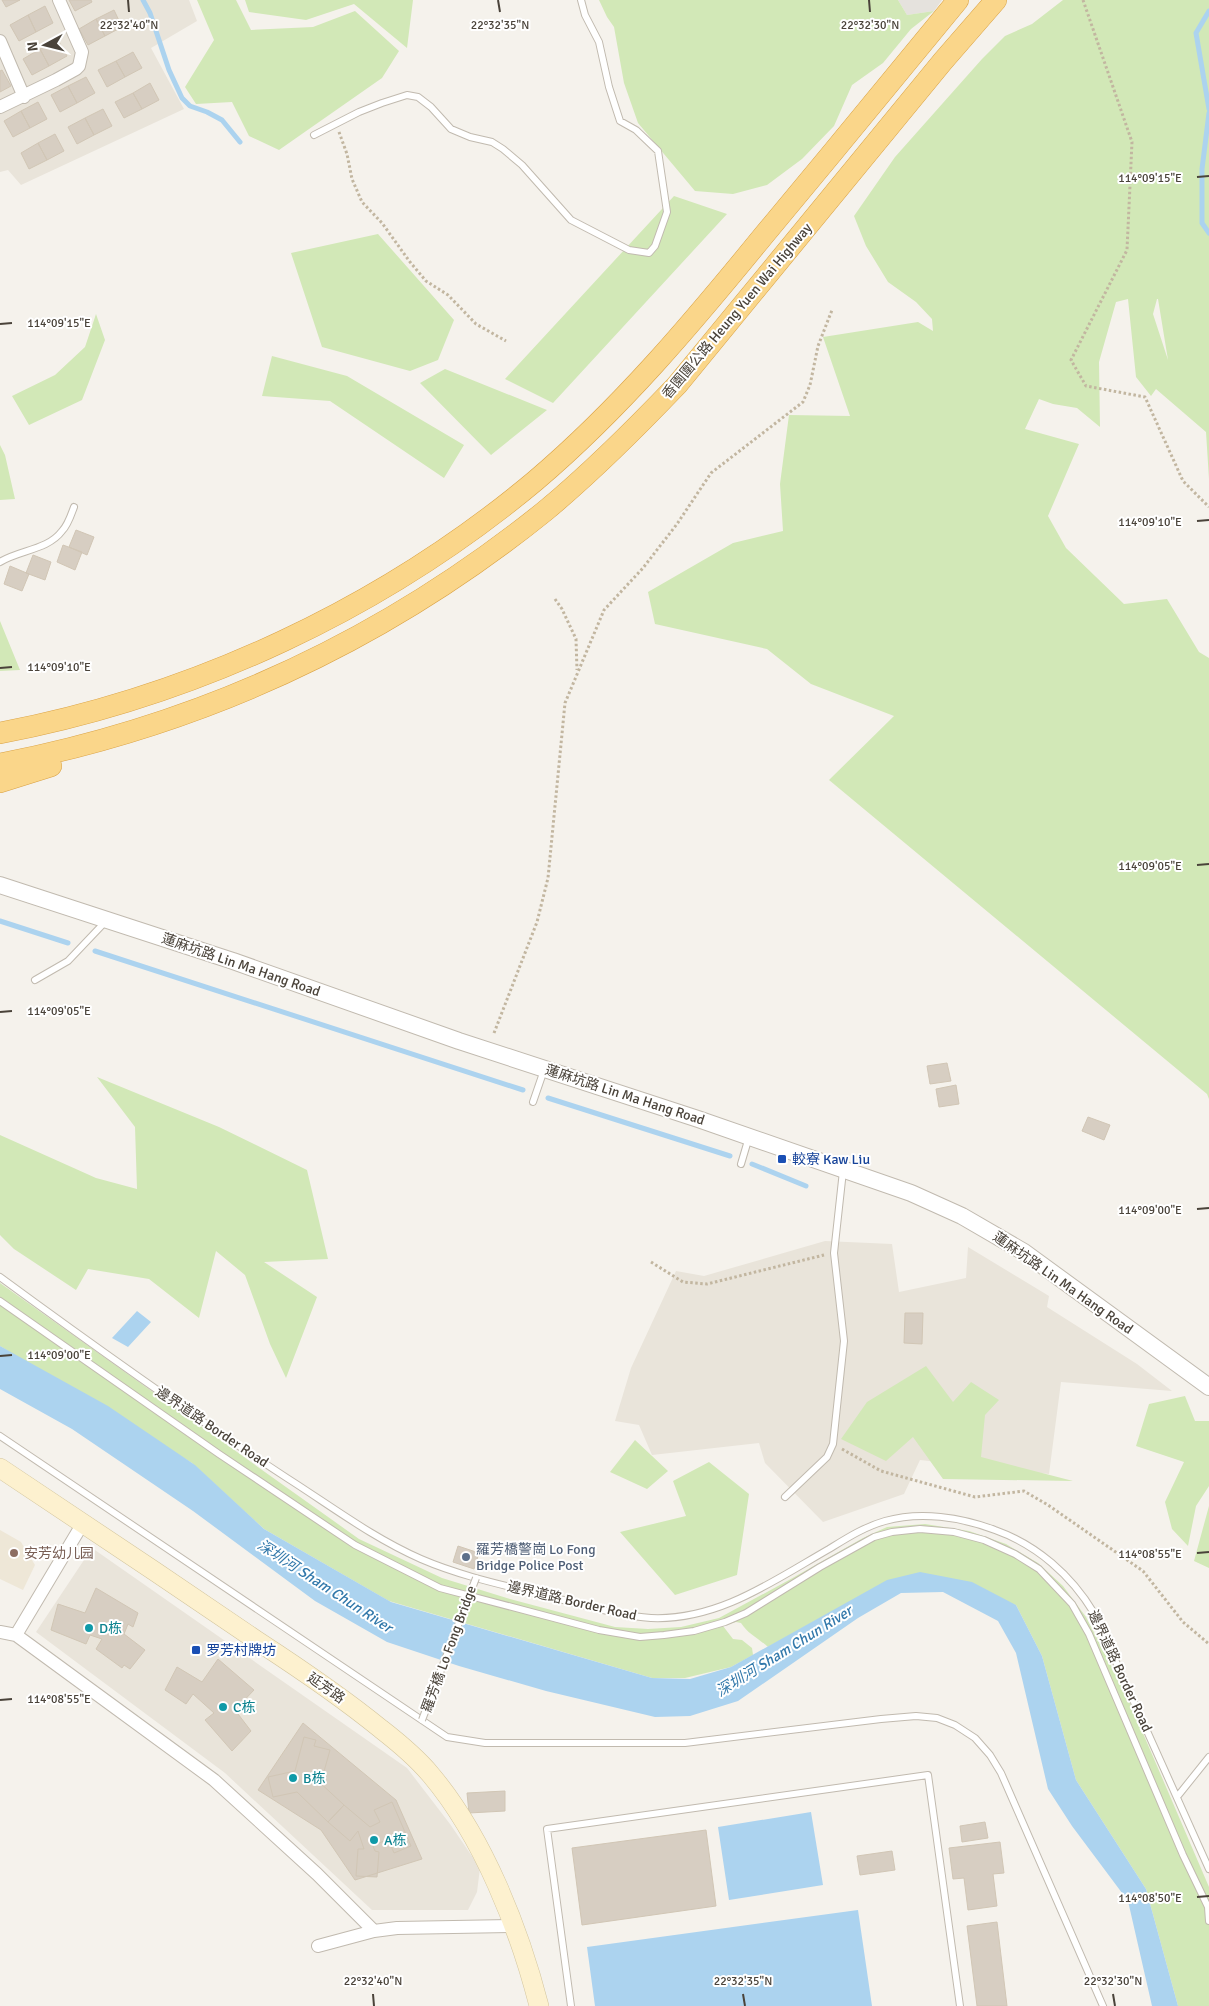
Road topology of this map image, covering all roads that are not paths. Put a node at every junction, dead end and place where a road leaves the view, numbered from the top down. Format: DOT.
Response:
graph roads {
  1 [pos="59,0"];
  2 [pos="581,0"];
  3 [pos="958,0"];
  4 [pos="996,0"];
  5 [pos="0,41"];
  6 [pos="24,97"];
  7 [pos="0,107"];
  8 [pos="314,135"];
  9 [pos="74,507"];
  10 [pos="0,562"];
  11 [pos="0,726"];
  12 [pos="33,727"];
  13 [pos="0,733"];
  14 [pos="110,738"];
  15 [pos="0,764"];
  16 [pos="0,782"];
  17 [pos="0,885"];
  18 [pos="107,920"];
  19 [pos="35,980"];
  20 [pos="545,1069"];
  21 [pos="533,1102"];
  22 [pos="749,1137"];
  23 [pos="741,1164"];
  24 [pos="843,1170"];
  25 [pos="0,1277"];
  26 [pos="0,1301"];
  27 [pos="1209,1387"];
  28 [pos="0,1436"];
  29 [pos="0,1468"];
  30 [pos="785,1497"];
  31 [pos="83,1523"];
  32 [pos="476,1578"];
  33 [pos="0,1632"];
  34 [pos="16,1635"];
  35 [pos="422,1720"];
  36 [pos="1209,1757"];
  37 [pos="1178,1797"];
  38 [pos="1209,1869"];
  39 [pos="1209,1921"];
  40 [pos="514,1926"];
  41 [pos="374,1931"];
  42 [pos="318,1946"];
  43 [pos="539,2006"];
  44 [pos="571,2006"];
  45 [pos="960,2006"];
  46 [pos="1103,2006"];
  1 -- 6 [label="street"];
  2 -- 8 [label="lane"];
  3 -- 12 [label="highway, 香園圍公路 Heung Yuen Wai Highway"];
  4 -- 14 [label="highway, 香園圍公路 Heung Yuen Wai Highway"];
  5 -- 6 [label="street"];
  6 -- 7 [label="street"];
  9 -- 10 [label="lane"];
  11 -- 12 [label="highway"];
  12 -- 13 [label="highway, 香園圍公路 Heung Yuen Wai Highway"];
  14 -- 15 [label="highway, 香園圍公路 Heung Yuen Wai Highway"];
  14 -- 16 [label="highway"];
  17 -- 18 [label="street, 蓮麻坑路 Lin Ma Hang Road"];
  18 -- 19 [label="lane"];
  18 -- 20 [label="street, 蓮麻坑路 Lin Ma Hang Road"];
  20 -- 21 [label="lane"];
  20 -- 22 [label="street, 蓮麻坑路 Lin Ma Hang Road"];
  22 -- 23 [label="lane"];
  22 -- 24 [label="street, 蓮麻坑路 Lin Ma Hang Road"];
  24 -- 27 [label="street, 蓮麻坑路 Lin Ma Hang Road"];
  24 -- 30 [label="lane"];
  25 -- 32 [label="lane, 邊界道路 Border Road"];
  26 -- 39 [label="lane"];
  28 -- 35 [label="lane"];
  29 -- 31 [label="main road, 延芳路"];
  31 -- 34 [label="street"];
  31 -- 40 [label="main road, 延芳路"];
  32 -- 35 [label="lane, 羅芳橋 Lo Fong Bridge, bridge"];
  32 -- 37 [label="lane, 邊界道路 Border Road"];
  33 -- 34 [label="street"];
  34 -- 41 [label="street"];
  35 -- 46 [label="lane"];
  36 -- 37 [label="lane"];
  37 -- 38 [label="lane, 邊界道路 Border Road"];
  40 -- 41 [label="street"];
  40 -- 43 [label="main road, 延芳路"];
  41 -- 42 [label="street"];
  44 -- 45 [label="lane"];
}
